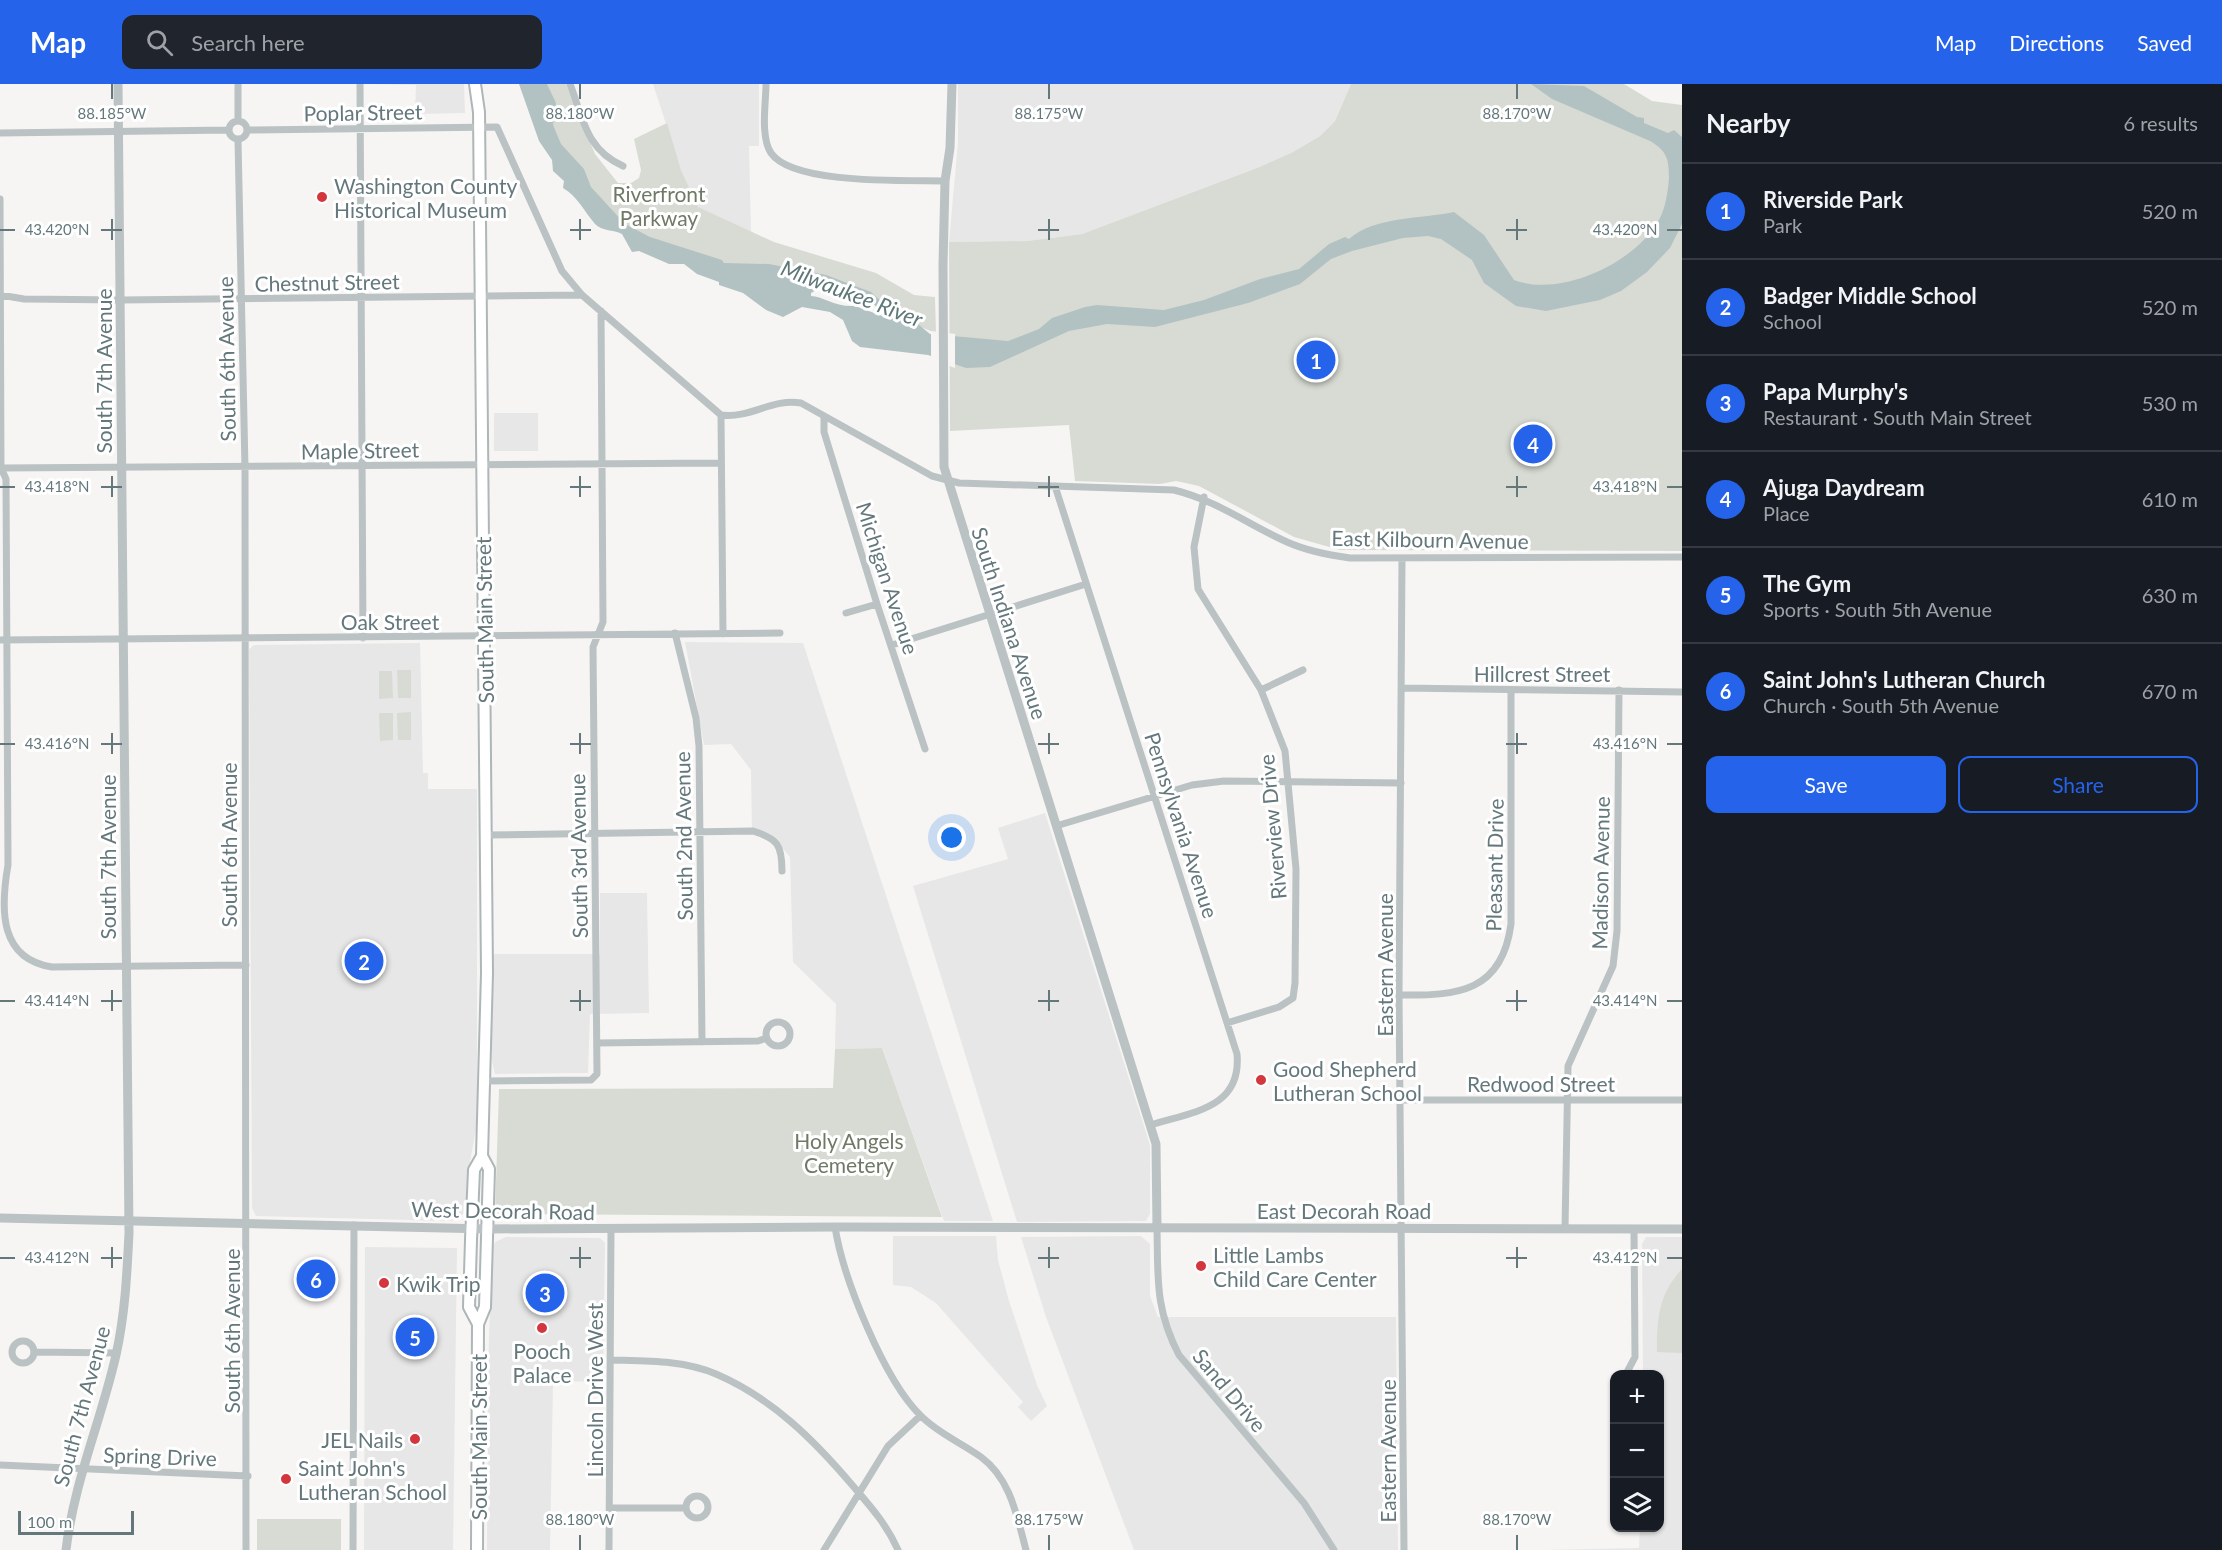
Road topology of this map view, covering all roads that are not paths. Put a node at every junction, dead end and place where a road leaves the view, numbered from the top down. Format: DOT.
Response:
graph roads {
  1 [pos="118,84"];
  2 [pos="238,84"];
  3 [pos="360,84"];
  4 [pos="475,84"];
  5 [pos="570,84"];
  6 [pos="766,84"];
  7 [pos="952,84"];
  8 [pos="238,120"];
  9 [pos="479,126"];
  10 [pos="229,130"];
  11 [pos="248,130"];
  12 [pos="360,130"];
  13 [pos="118,131"];
  14 [pos="0,133"];
  15 [pos="238,140"];
  16 [pos="623,166"];
  17 [pos="945,181"];
  18 [pos="0,199"];
  19 [pos="1,295"];
  20 [pos="582,295"];
  21 [pos="481,296"];
  22 [pos="241,299"];
  23 [pos="359,299"];
  24 [pos="121,300"];
  25 [pos="601,311"];
  26 [pos="721,415"];
  27 [pos="824,416"];
  28 [pos="603,463"];
  29 [pos="720,463"];
  30 [pos="482,466"];
  31 [pos="363,467"];
  32 [pos="0,468"];
  33 [pos="245,468"];
  34 [pos="122,469"];
  35 [pos="946,480"];
  36 [pos="1055,486"];
  37 [pos="1204,497"];
  38 [pos="1682,557"];
  39 [pos="1402,560"];
  40 [pos="1086,584"];
  41 [pos="877,604"];
  42 [pos="846,613"];
  43 [pos="988,614"];
  44 [pos="675,633"];
  45 [pos="780,633"];
  46 [pos="723,634"];
  47 [pos="598,635"];
  48 [pos="243,637"];
  49 [pos="485,637"];
  50 [pos="363,638"];
  51 [pos="124,639"];
  52 [pos="3,640"];
  53 [pos="892,645"];
  54 [pos="1303,670"];
  55 [pos="1402,688"];
  56 [pos="1261,690"];
  57 [pos="1512,690"];
  58 [pos="1619,690"];
  59 [pos="1682,692"];
  60 [pos="925,749"];
  61 [pos="1287,782"];
  62 [pos="1401,783"];
  63 [pos="1155,794"];
  64 [pos="1056,826"];
  65 [pos="700,831"];
  66 [pos="594,833"];
  67 [pos="485,835"];
  68 [pos="783,871"];
  69 [pos="0,889"];
  70 [pos="246,965"];
  71 [pos="126,966"];
  72 [pos="1399,995"];
  73 [pos="1227,1023"];
  74 [pos="767,1038"];
  75 [pos="702,1042"];
  76 [pos="597,1044"];
  77 [pos="486,1081"];
  78 [pos="1565,1098"];
  79 [pos="1401,1100"];
  80 [pos="1682,1100"];
  81 [pos="1151,1125"];
  82 [pos="482,1156"];
  83 [pos="0,1218"];
  84 [pos="129,1220"];
  85 [pos="248,1222"];
  86 [pos="354,1226"];
  87 [pos="835,1227"];
  88 [pos="1005,1228"];
  89 [pos="1157,1228"];
  90 [pos="1565,1228"];
  91 [pos="471,1229"];
  92 [pos="488,1229"];
  93 [pos="1402,1229"];
  94 [pos="1634,1229"];
  95 [pos="1682,1229"];
  96 [pos="611,1230"];
  97 [pos="478,1324"];
  98 [pos="35,1352"];
  99 [pos="117,1353"];
  100 [pos="611,1360"];
  101 [pos="1628,1370"];
  102 [pos="920,1416"];
  103 [pos="0,1466"];
  104 [pos="81,1470"];
  105 [pos="248,1476"];
  106 [pos="859,1494"];
  107 [pos="610,1508"];
  108 [pos="686,1508"];
  109 [pos="66,1550"];
  110 [pos="246,1550"];
  111 [pos="353,1550"];
  112 [pos="477,1550"];
  113 [pos="609,1550"];
  114 [pos="824,1550"];
  115 [pos="898,1550"];
  116 [pos="1026,1550"];
  117 [pos="1334,1550"];
  118 [pos="1404,1550"];
  1 -- 13 [label="street, South 7th Avenue"];
  2 -- 8 [label="street"];
  3 -- 12 [label="street"];
  4 -- 9 [label="main road, South Main Street"];
  5 -- 16 [label="street"];
  6 -- 17 [label="street"];
  7 -- 17 [label="street, South Indiana Avenue"];
  8 -- 10 [label="street"];
  8 -- 11 [label="street"];
  9 -- 12 [label="street, Poplar Street"];
  9 -- 20 [label="street"];
  9 -- 21 [label="main road, South Main Street"];
  10 -- 13 [label="street"];
  10 -- 15 [label="street"];
  11 -- 12 [label="street, Poplar Street"];
  11 -- 15 [label="street"];
  12 -- 23 [label="street"];
  13 -- 14 [label="street"];
  13 -- 24 [label="street, South 7th Avenue"];
  15 -- 22 [label="street, South 6th Avenue"];
  17 -- 35 [label="street, South Indiana Avenue"];
  18 -- 19 [label="street"];
  19 -- 24 [label="street, Chestnut Street"];
  19 -- 32 [label="street"];
  20 -- 21 [label="street, Chestnut Street"];
  20 -- 25 [label="street"];
  21 -- 23 [label="street, Chestnut Street"];
  21 -- 30 [label="main road, South Main Street"];
  22 -- 23 [label="street, Chestnut Street"];
  22 -- 24 [label="street, Chestnut Street"];
  22 -- 33 [label="street, South 6th Avenue"];
  23 -- 31 [label="street"];
  24 -- 34 [label="street, South 7th Avenue"];
  25 -- 26 [label="street"];
  25 -- 28 [label="street, South 3rd Avenue"];
  26 -- 27 [label="street, East Kilbourn Avenue"];
  26 -- 29 [label="street"];
  27 -- 35 [label="street, East Kilbourn Avenue"];
  27 -- 41 [label="street, Michigan Avenue"];
  28 -- 29 [label="street, Maple Street"];
  28 -- 30 [label="street, Maple Street"];
  28 -- 47 [label="street, South 3rd Avenue"];
  29 -- 46 [label="street"];
  30 -- 31 [label="street, Maple Street"];
  30 -- 49 [label="main road, South Main Street"];
  31 -- 33 [label="street, Maple Street"];
  31 -- 50 [label="street"];
  32 -- 34 [label="street, Maple Street"];
  32 -- 52 [label="street"];
  33 -- 34 [label="street, Maple Street"];
  33 -- 48 [label="street, South 6th Avenue"];
  34 -- 51 [label="street, South 7th Avenue"];
  35 -- 36 [label="street, East Kilbourn Avenue"];
  35 -- 43 [label="street, South Indiana Avenue"];
  36 -- 37 [label="street, East Kilbourn Avenue"];
  36 -- 40 [label="street, Pennsylvania Avenue"];
  37 -- 39 [label="street, East Kilbourn Avenue"];
  37 -- 56 [label="street, Riverview Drive"];
  38 -- 39 [label="street, East Kilbourn Avenue"];
  39 -- 55 [label="street, Eastern Avenue"];
  40 -- 43 [label="street"];
  40 -- 63 [label="street, Pennsylvania Avenue"];
  41 -- 42 [label="street"];
  41 -- 53 [label="street, Michigan Avenue"];
  43 -- 53 [label="street"];
  43 -- 64 [label="street, South Indiana Avenue"];
  44 -- 46 [label="street, Oak Street"];
  44 -- 47 [label="street, Oak Street"];
  44 -- 65 [label="street, South 2nd Avenue"];
  45 -- 46 [label="street, Oak Street"];
  47 -- 49 [label="street, Oak Street"];
  47 -- 66 [label="street, South 3rd Avenue"];
  48 -- 50 [label="street, Oak Street"];
  48 -- 51 [label="street, Oak Street"];
  48 -- 70 [label="street, South 6th Avenue"];
  49 -- 50 [label="street, Oak Street"];
  49 -- 67 [label="main road, South Main Street"];
  51 -- 52 [label="street, Oak Street"];
  51 -- 71 [label="street, South 7th Avenue"];
  52 -- 69 [label="street"];
  53 -- 60 [label="street, Michigan Avenue"];
  54 -- 56 [label="street"];
  55 -- 57 [label="street, Hillcrest Street"];
  55 -- 62 [label="street, Eastern Avenue"];
  56 -- 61 [label="street, Riverview Drive"];
  57 -- 58 [label="street, Hillcrest Street"];
  57 -- 72 [label="street, Pleasant Drive"];
  58 -- 59 [label="street, Hillcrest Street"];
  58 -- 78 [label="street, Madison Avenue"];
  61 -- 62 [label="street"];
  61 -- 63 [label="street"];
  61 -- 73 [label="street, Riverview Drive"];
  62 -- 72 [label="street, Eastern Avenue"];
  63 -- 64 [label="street"];
  63 -- 73 [label="street, Pennsylvania Avenue"];
  64 -- 81 [label="street, South Indiana Avenue"];
  65 -- 66 [label="street"];
  65 -- 68 [label="street"];
  65 -- 75 [label="street, South 2nd Avenue"];
  66 -- 67 [label="street"];
  66 -- 76 [label="street, South 3rd Avenue"];
  67 -- 77 [label="main road, South Main Street"];
  69 -- 71 [label="street"];
  70 -- 71 [label="street"];
  70 -- 85 [label="street, South 6th Avenue"];
  71 -- 84 [label="street, South 7th Avenue"];
  72 -- 79 [label="street, Eastern Avenue"];
  73 -- 81 [label="street, Pennsylvania Avenue"];
  74 -- 75 [label="street"];
  75 -- 76 [label="street"];
  76 -- 77 [label="street, South 3rd Avenue"];
  77 -- 82 [label="main road, South Main Street"];
  78 -- 79 [label="street, Redwood Street"];
  78 -- 80 [label="street, Redwood Street"];
  78 -- 90 [label="street, Madison Avenue"];
  79 -- 93 [label="street, Eastern Avenue"];
  81 -- 89 [label="street, South Indiana Avenue"];
  82 -- 91 [label="main road, South Main Street"];
  82 -- 92 [label="main road, South Main Street"];
  83 -- 84 [label="street, West Decorah Road"];
  84 -- 85 [label="street, West Decorah Road"];
  84 -- 99 [label="street, South 7th Avenue"];
  85 -- 86 [label="street, West Decorah Road"];
  85 -- 105 [label="street, South 6th Avenue"];
  86 -- 91 [label="street, West Decorah Road"];
  86 -- 111 [label="street"];
  87 -- 88 [label="street, West Decorah Road"];
  87 -- 96 [label="street, West Decorah Road"];
  87 -- 102 [label="street"];
  88 -- 89 [label="street, East Decorah Road"];
  89 -- 93 [label="street, East Decorah Road"];
  89 -- 117 [label="street, Sand Drive"];
  90 -- 93 [label="street, East Decorah Road"];
  90 -- 94 [label="street, East Decorah Road"];
  91 -- 92 [label="street, West Decorah Road"];
  91 -- 97 [label="main road, South Main Street"];
  92 -- 96 [label="street, West Decorah Road"];
  92 -- 97 [label="main road, South Main Street"];
  93 -- 118 [label="street, Eastern Avenue"];
  94 -- 95 [label="street, East Decorah Road"];
  94 -- 101 [label="street"];
  96 -- 100 [label="street, Lincoln Drive West"];
  97 -- 112 [label="main road, South Main Street"];
  98 -- 99 [label="street"];
  99 -- 104 [label="street, South 7th Avenue"];
  100 -- 106 [label="street"];
  100 -- 107 [label="street, Lincoln Drive West"];
  102 -- 106 [label="street"];
  102 -- 116 [label="street"];
  103 -- 104 [label="street, Spring Drive"];
  104 -- 105 [label="street, Spring Drive"];
  104 -- 109 [label="street, South 7th Avenue"];
  105 -- 110 [label="street, South 6th Avenue"];
  106 -- 114 [label="street"];
  106 -- 115 [label="street"];
  107 -- 108 [label="street"];
  107 -- 113 [label="street, Lincoln Drive West"];
}
